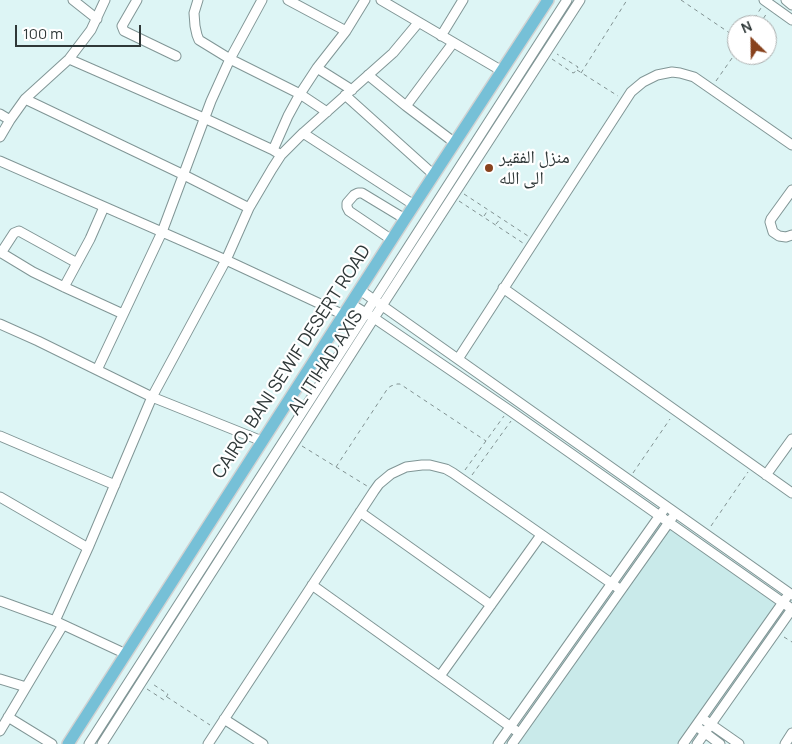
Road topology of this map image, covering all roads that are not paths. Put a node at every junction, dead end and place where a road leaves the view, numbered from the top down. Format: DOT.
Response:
graph roads {
  1 [pos="73,0"];
  2 [pos="105,0"];
  3 [pos="137,0"];
  4 [pos="198,0"];
  5 [pos="262,0"];
  6 [pos="288,0"];
  7 [pos="365,0"];
  8 [pos="381,0"];
  9 [pos="463,0"];
  10 [pos="548,0"];
  11 [pos="567,0"];
  12 [pos="580,0"];
  13 [pos="786,0"];
  14 [pos="767,2"];
  15 [pos="792,4"];
  16 [pos="96,19"];
  17 [pos="792,20"];
  18 [pos="418,23"];
  19 [pos="346,32"];
  20 [pos="441,36"];
  21 [pos="453,43"];
  22 [pos="176,56"];
  23 [pos="70,59"];
  24 [pos="230,59"];
  25 [pos="317,68"];
  26 [pos="502,71"];
  27 [pos="368,76"];
  28 [pos="348,92"];
  29 [pos="300,94"];
  30 [pos="25,100"];
  31 [pos="406,106"];
  32 [pos="327,112"];
  33 [pos="0,114"];
  34 [pos="204,118"];
  35 [pos="10,120"];
  36 [pos="303,133"];
  37 [pos="0,137"];
  38 [pos="455,143"];
  39 [pos="792,145"];
  40 [pos="277,152"];
  41 [pos="0,162"];
  42 [pos="434,175"];
  43 [pos="184,176"];
  44 [pos="792,190"];
  45 [pos="414,205"];
  46 [pos="104,207"];
  47 [pos="249,208"];
  48 [pos="405,219"];
  49 [pos="162,232"];
  50 [pos="792,235"];
  51 [pos="392,240"];
  52 [pos="1,252"];
  53 [pos="226,260"];
  54 [pos="77,263"];
  55 [pos="64,287"];
  56 [pos="504,288"];
  57 [pos="360,290"];
  58 [pos="373,300"];
  59 [pos="351,304"];
  60 [pos="382,307"];
  61 [pos="365,313"];
  62 [pos="123,314"];
  63 [pos="344,315"];
  64 [pos="374,318"];
  65 [pos="0,324"];
  66 [pos="458,359"];
  67 [pos="96,370"];
  68 [pos="152,397"];
  69 [pos="0,436"];
  70 [pos="792,439"];
  71 [pos="262,441"];
  72 [pos="766,475"];
  73 [pos="115,485"];
  74 [pos="792,493"];
  75 [pos="0,497"];
  76 [pos="666,506"];
  77 [pos="360,512"];
  78 [pos="675,513"];
  79 [pos="660,515"];
  80 [pos="669,522"];
  81 [pos="541,535"];
  82 [pos="88,548"];
  83 [pos="611,584"];
  84 [pos="312,585"];
  85 [pos="621,590"];
  86 [pos="791,593"];
  87 [pos="0,601"];
  88 [pos="783,602"];
  89 [pos="491,605"];
  90 [pos="792,609"];
  91 [pos="59,623"];
  92 [pos="126,654"];
  93 [pos="440,676"];
  94 [pos="0,679"];
  95 [pos="26,686"];
  96 [pos="8,717"];
  97 [pos="701,718"];
  98 [pos="224,719"];
  99 [pos="711,724"];
  100 [pos="510,726"];
  101 [pos="695,726"];
  102 [pos="0,731"];
  103 [pos="520,733"];
  104 [pos="704,733"];
  105 [pos="792,734"];
  106 [pos="212,742"];
  107 [pos="52,744"];
  108 [pos="68,744"];
  109 [pos="89,744"];
  110 [pos="102,744"];
  111 [pos="263,744"];
  112 [pos="498,744"];
  113 [pos="512,744"];
  114 [pos="683,744"];
  115 [pos="697,744"];
  116 [pos="720,744"];
  117 [pos="739,744"];
  118 [pos="784,744"];
  1 -- 16 [label="street"];
  2 -- 16 [label="street"];
  3 -- 22 [label="street"];
  4 -- 24 [label="street"];
  5 -- 24 [label="street"];
  6 -- 19 [label="street"];
  7 -- 19 [label="street"];
  8 -- 18 [label="street"];
  9 -- 20 [label="street"];
  10 -- 26 [label="main road, CAIRO, BANI SEWIF DESERT ROAD"];
  11 -- 58 [label="street, AL ITIHAD AXIS"];
  12 -- 60 [label="street, AL ITIHAD AXIS"];
  13 -- 15 [label="street"];
  14 -- 17 [label="street"];
  16 -- 23 [label="street"];
  18 -- 20 [label="street"];
  18 -- 27 [label="street"];
  19 -- 25 [label="street"];
  20 -- 21 [label="street"];
  21 -- 26 [label="street"];
  21 -- 31 [label="street"];
  23 -- 30 [label="street"];
  23 -- 34 [label="street"];
  24 -- 29 [label="street"];
  24 -- 34 [label="street"];
  25 -- 28 [label="street"];
  25 -- 29 [label="street"];
  26 -- 38 [label="main road, CAIRO, BANI SEWIF DESERT ROAD"];
  27 -- 28 [label="street"];
  27 -- 31 [label="street"];
  28 -- 32 [label="street"];
  28 -- 42 [label="street"];
  29 -- 32 [label="street"];
  29 -- 40 [label="street"];
  30 -- 35 [label="street"];
  30 -- 43 [label="street"];
  31 -- 38 [label="street"];
  32 -- 36 [label="street"];
  33 -- 35 [label="street"];
  34 -- 40 [label="street"];
  34 -- 43 [label="street"];
  35 -- 37 [label="street"];
  36 -- 40 [label="street"];
  36 -- 45 [label="street"];
  38 -- 42 [label="main road, CAIRO, BANI SEWIF DESERT ROAD"];
  39 -- 56 [label="street"];
  40 -- 47 [label="street"];
  41 -- 46 [label="street"];
  42 -- 45 [label="main road, CAIRO, BANI SEWIF DESERT ROAD"];
  43 -- 47 [label="street"];
  43 -- 49 [label="street"];
  44 -- 50 [label="street"];
  45 -- 48 [label="main road, CAIRO, BANI SEWIF DESERT ROAD"];
  46 -- 49 [label="street"];
  46 -- 54 [label="street"];
  47 -- 53 [label="street"];
  48 -- 51 [label="main road, CAIRO, BANI SEWIF DESERT ROAD"];
  48 -- 51 [label="street"];
  49 -- 53 [label="street"];
  49 -- 62 [label="street"];
  51 -- 57 [label="main road, CAIRO, BANI SEWIF DESERT ROAD"];
  52 -- 54 [label="street"];
  52 -- 55 [label="street"];
  53 -- 63 [label="street"];
  53 -- 68 [label="street"];
  54 -- 55 [label="street"];
  55 -- 62 [label="street"];
  56 -- 66 [label="street"];
  56 -- 72 [label="street"];
  57 -- 58 [label="street"];
  57 -- 59 [label="main road, CAIRO, BANI SEWIF DESERT ROAD"];
  58 -- 60 [label="street"];
  58 -- 61 [label="street, AL ITIHAD AXIS"];
  59 -- 61 [label="street"];
  59 -- 63 [label="main road, CAIRO, BANI SEWIF DESERT ROAD"];
  60 -- 64 [label="street, AL ITIHAD AXIS"];
  60 -- 66 [label="street"];
  61 -- 64 [label="street"];
  61 -- 109 [label="street, AL ITIHAD AXIS"];
  62 -- 67 [label="street"];
  63 -- 71 [label="main road, CAIRO, BANI SEWIF DESERT ROAD"];
  64 -- 79 [label="street"];
  64 -- 110 [label="street, AL ITIHAD AXIS"];
  65 -- 67 [label="street"];
  66 -- 76 [label="street"];
  67 -- 68 [label="street"];
  68 -- 71 [label="street"];
  68 -- 73 [label="street"];
  69 -- 73 [label="street"];
  70 -- 72 [label="street"];
  71 -- 92 [label="main road, CAIRO, BANI SEWIF DESERT ROAD"];
  72 -- 74 [label="street"];
  73 -- 82 [label="street"];
  75 -- 82 [label="street"];
  76 -- 78 [label="street"];
  76 -- 79 [label="street"];
  77 -- 81 [label="street"];
  77 -- 84 [label="street"];
  77 -- 89 [label="street"];
  78 -- 80 [label="street"];
  78 -- 86 [label="street"];
  79 -- 80 [label="street"];
  79 -- 83 [label="street"];
  80 -- 85 [label="street"];
  80 -- 88 [label="street"];
  81 -- 83 [label="street"];
  81 -- 89 [label="street"];
  82 -- 91 [label="street"];
  83 -- 85 [label="street"];
  83 -- 100 [label="street"];
  84 -- 93 [label="street"];
  84 -- 98 [label="street"];
  85 -- 103 [label="street"];
  86 -- 88 [label="street"];
  87 -- 91 [label="street"];
  88 -- 90 [label="street"];
  88 -- 97 [label="street"];
  89 -- 93 [label="street"];
  90 -- 99 [label="street"];
  91 -- 92 [label="street"];
  91 -- 95 [label="street"];
  92 -- 108 [label="main road, CAIRO, BANI SEWIF DESERT ROAD"];
  93 -- 100 [label="street"];
  94 -- 95 [label="street"];
  95 -- 96 [label="street"];
  96 -- 102 [label="street"];
  96 -- 107 [label="street"];
  97 -- 99 [label="street"];
  97 -- 101 [label="street"];
  98 -- 106 [label="street"];
  98 -- 111 [label="street"];
  99 -- 104 [label="street"];
  99 -- 117 [label="street"];
  100 -- 103 [label="street"];
  100 -- 112 [label="street"];
  101 -- 104 [label="street"];
  101 -- 114 [label="street"];
  103 -- 113 [label="street"];
  104 -- 115 [label="street"];
  104 -- 116 [label="street"];
  105 -- 118 [label="street"];
}
